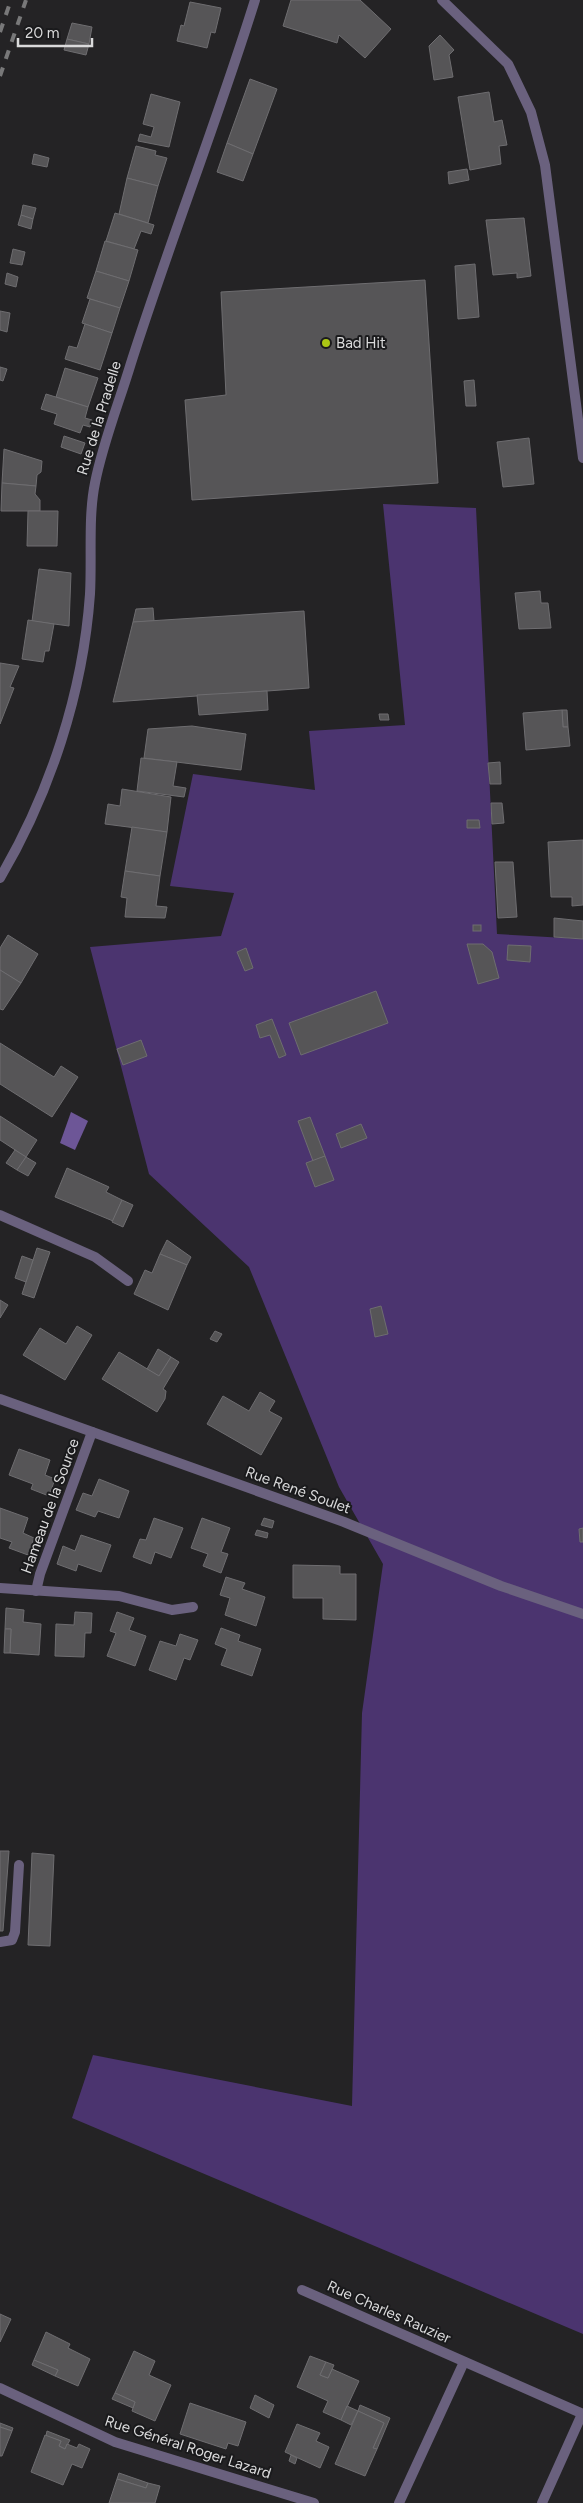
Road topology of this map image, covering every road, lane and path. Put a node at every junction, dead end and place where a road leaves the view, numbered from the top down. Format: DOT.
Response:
graph roads {
  1 [pos="256,0"];
  2 [pos="442,0"];
  3 [pos="583,458"];
  4 [pos="0,878"];
  5 [pos="0,1215"];
  6 [pos="128,1281"];
  7 [pos="0,1399"];
  8 [pos="92,1432"];
  9 [pos="0,1588"];
  10 [pos="36,1591"];
  11 [pos="193,1607"];
  12 [pos="583,1614"];
  13 [pos="19,1865"];
  14 [pos="0,1942"];
  15 [pos="302,2290"];
  16 [pos="464,2362"];
  17 [pos="0,2388"];
  18 [pos="582,2414"];
  19 [pos="314,2503"];
  20 [pos="399,2503"];
  21 [pos="542,2503"];
  1 -- 4 [label="street, Rue de la Pradelle"];
  2 -- 3 [label="street"];
  5 -- 6 [label="street"];
  7 -- 8 [label="street, Rue René Soulet"];
  8 -- 10 [label="street, Hameau de la Source"];
  8 -- 12 [label="street, Rue René Soulet"];
  9 -- 10 [label="street, Hameau de la Source"];
  10 -- 11 [label="street, Hameau de la Source"];
  13 -- 14 [label="street"];
  15 -- 16 [label="street, Rue Charles Rauzier"];
  16 -- 18 [label="street, Rue Charles Rauzier"];
  16 -- 20 [label="street"];
  17 -- 19 [label="street, Rue Général Roger Lazard"];
  18 -- 21 [label="street"];
}
